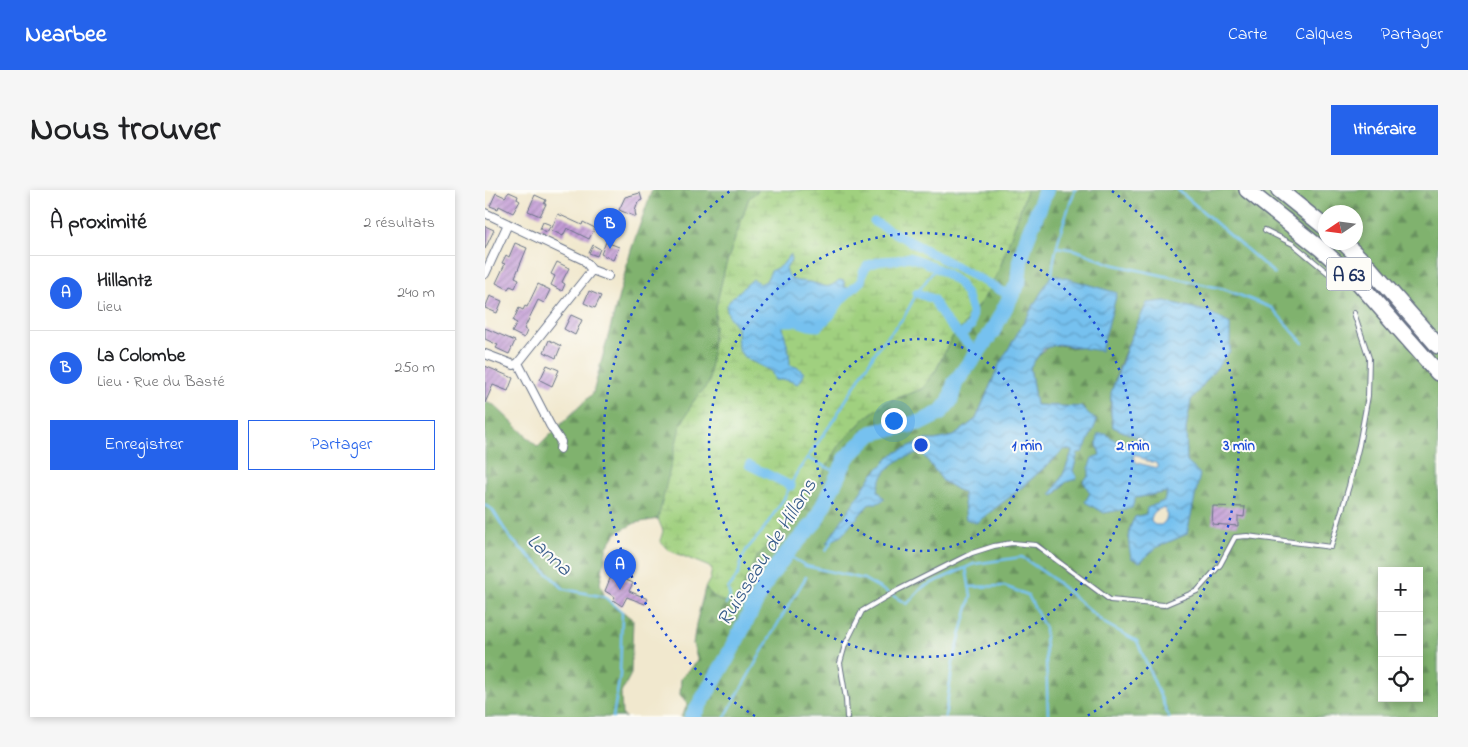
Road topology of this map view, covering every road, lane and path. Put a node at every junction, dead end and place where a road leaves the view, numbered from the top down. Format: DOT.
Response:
graph roads {
  1 [pos="1247,190"];
  2 [pos="1279,190"];
  3 [pos="485,213"];
  4 [pos="1318,222"];
  5 [pos="508,224"];
  6 [pos="1265,230"];
  7 [pos="1351,250"];
  8 [pos="592,270"];
  9 [pos="485,274"];
  10 [pos="608,276"];
  11 [pos="1358,282"];
  12 [pos="1354,313"];
  13 [pos="1438,346"];
  14 [pos="485,354"];
  15 [pos="518,363"];
  16 [pos="1438,372"];
  17 [pos="560,449"];
  18 [pos="847,717"];
  1 -- 11 [label="highway, A 63"];
  2 -- 4 [label="highway, A 63"];
  3 -- 5 [label="street"];
  5 -- 8 [label="street"];
  5 -- 9 [label="street"];
  6 -- 11 [label="lane"];
  7 -- 13 [label="highway, A 63"];
  8 -- 10 [label="street"];
  8 -- 15 [label="street"];
  11 -- 16 [label="highway, A 63"];
  12 -- 18 [label="lane"];
  14 -- 15 [label="street"];
  15 -- 17 [label="street"];
}
